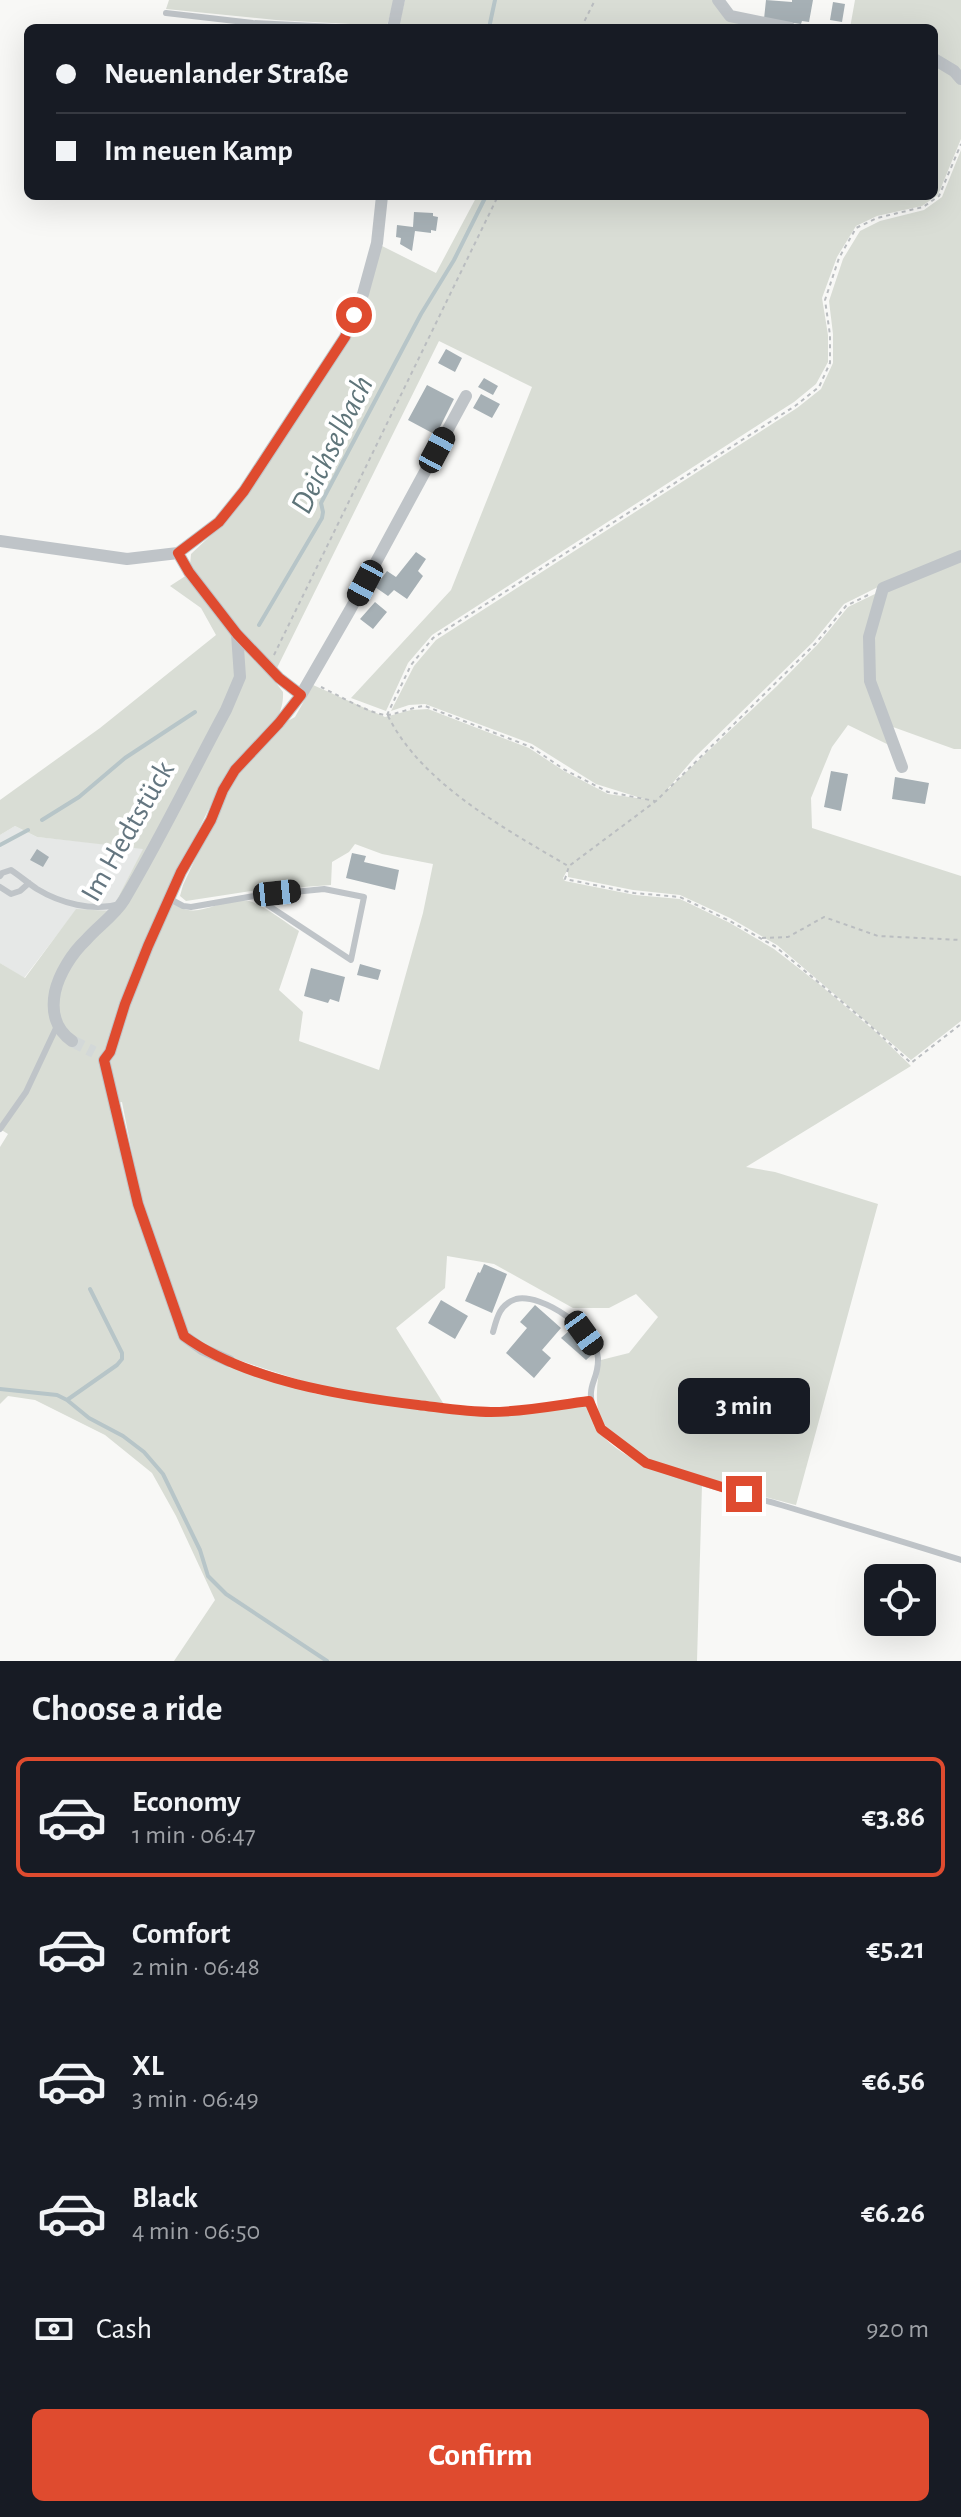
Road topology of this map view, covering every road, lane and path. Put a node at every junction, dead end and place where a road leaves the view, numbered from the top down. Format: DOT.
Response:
graph roads {
  1 [pos="399,0"];
  2 [pos="595,0"];
  3 [pos="718,0"];
  4 [pos="166,13"];
  5 [pos="274,24"];
  6 [pos="394,24"];
  7 [pos="583,24"];
  8 [pos="770,24"];
  9 [pos="938,61"];
  10 [pos="961,79"];
  11 [pos="961,144"];
  12 [pos="938,197"];
  13 [pos="382,200"];
  14 [pos="496,200"];
  15 [pos="933,200"];
  16 [pos="466,396"];
  17 [pos="0,541"];
  18 [pos="178,553"];
  19 [pos="961,556"];
  20 [pos="883,588"];
  21 [pos="237,634"];
  22 [pos="268,667"];
  23 [pos="309,682"];
  24 [pos="301,695"];
  25 [pos="387,715"];
  26 [pos="902,767"];
  27 [pos="656,801"];
  28 [pos="569,866"];
  29 [pos="0,876"];
  30 [pos="29,883"];
  31 [pos="0,887"];
  32 [pos="254,896"];
  33 [pos="170,899"];
  34 [pos="122,903"];
  35 [pos="761,938"];
  36 [pos="961,940"];
  37 [pos="961,1024"];
  38 [pos="57,1026"];
  39 [pos="72,1041"];
  40 [pos="0,1129"];
  41 [pos="493,1332"];
  42 [pos="229,1361"];
  43 [pos="589,1401"];
  44 [pos="961,1560"];
  1 -- 6 [label="street"];
  2 -- 7 [label="path"];
  3 -- 8 [label="street"];
  4 -- 5 [label="lane"];
  9 -- 10 [label="street"];
  11 -- 12 [label="path"];
  13 -- 18 [label="street"];
  14 -- 22 [label="path"];
  15 -- 25 [label="path"];
  16 -- 23 [label="street, Im Hedtstück"];
  17 -- 18 [label="street"];
  18 -- 21 [label="street"];
  19 -- 20 [label="street"];
  20 -- 26 [label="street"];
  20 -- 27 [label="path"];
  21 -- 22 [label="street"];
  21 -- 34 [label="street, Im Hedtstück"];
  22 -- 24 [label="street"];
  23 -- 24 [label="street, Im Hedtstück"];
  23 -- 25 [label="path"];
  24 -- 33 [label="street, Im Hedtstück"];
  25 -- 27 [label="path"];
  25 -- 28 [label="path"];
  27 -- 28 [label="path"];
  28 -- 35 [label="path"];
  29 -- 30 [label="lane"];
  30 -- 31 [label="lane"];
  30 -- 34 [label="lane"];
  32 -- 32 [label="lane"];
  32 -- 33 [label="lane"];
  33 -- 42 [label="street, Im Hedtstück"];
  34 -- 38 [label="street, Im Hedtstück"];
  35 -- 36 [label="path"];
  35 -- 37 [label="path"];
  38 -- 39 [label="street"];
  38 -- 40 [label="lane"];
  41 -- 43 [label="lane"];
  42 -- 43 [label="lane"];
  43 -- 44 [label="lane"];
}
